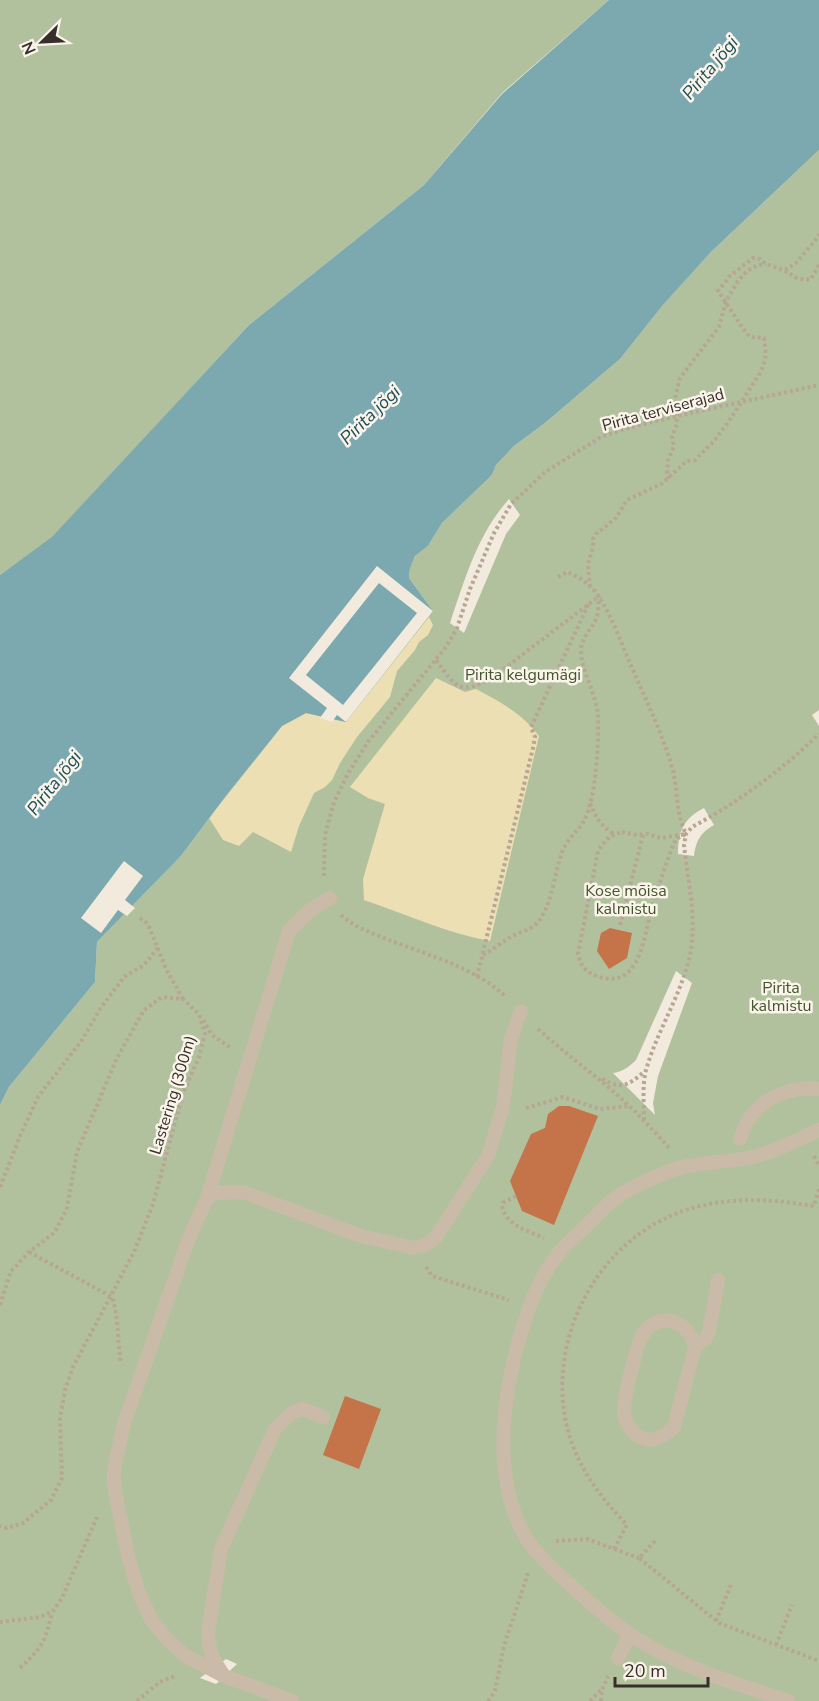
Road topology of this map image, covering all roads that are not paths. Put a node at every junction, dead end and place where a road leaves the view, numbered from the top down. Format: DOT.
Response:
graph roads {
  1 [pos="330,898"];
  2 [pos="520,1011"];
  3 [pos="819,1089"];
  4 [pos="819,1130"];
  5 [pos="740,1139"];
  6 [pos="207,1198"];
  7 [pos="718,1280"];
  8 [pos="695,1347"];
  9 [pos="323,1417"];
  10 [pos="630,1634"];
  11 [pos="618,1658"];
  12 [pos="224,1676"];
  13 [pos="292,1701"];
  14 [pos="788,1701"];
  1 -- 6 [label="lane"];
  2 -- 6 [label="lane"];
  3 -- 5 [label="lane"];
  4 -- 10 [label="lane"];
  6 -- 12 [label="lane"];
  7 -- 8 [label="lane"];
  8 -- 8 [label="lane"];
  9 -- 12 [label="lane"];
  10 -- 11 [label="lane"];
  10 -- 14 [label="lane"];
  12 -- 13 [label="lane"];
}
